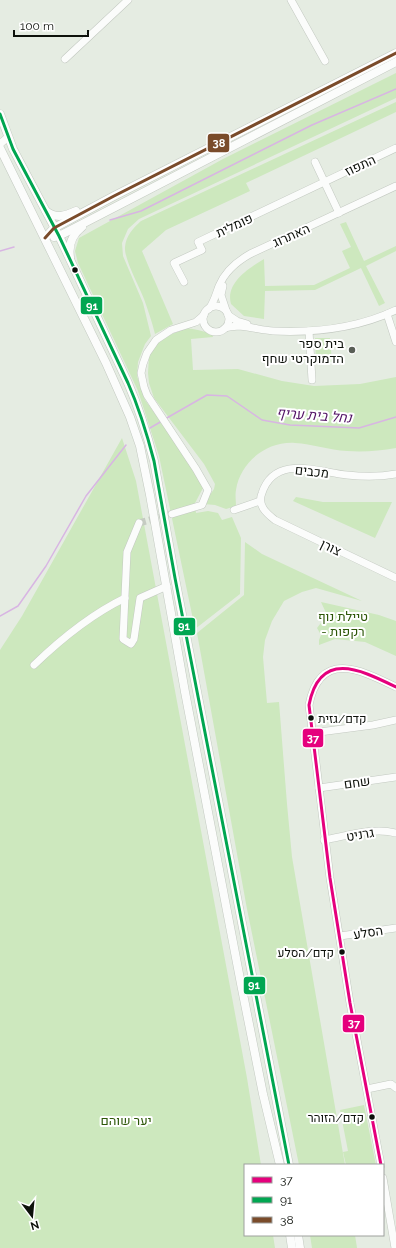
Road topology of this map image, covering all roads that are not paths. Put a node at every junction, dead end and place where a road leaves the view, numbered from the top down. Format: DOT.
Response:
graph roads {
  1 [pos="128,0"];
  2 [pos="291,0"];
  3 [pos="396,53"];
  4 [pos="65,59"];
  5 [pos="325,61"];
  6 [pos="396,62"];
  7 [pos="0,114"];
  8 [pos="4,137"];
  9 [pos="0,144"];
  10 [pos="0,148"];
  11 [pos="396,148"];
  12 [pos="315,162"];
  13 [pos="325,182"];
  14 [pos="396,186"];
  15 [pos="396,189"];
  16 [pos="114,196"];
  17 [pos="45,210"];
  18 [pos="104,212"];
  19 [pos="339,213"];
  20 [pos="54,228"];
  21 [pos="59,236"];
  22 [pos="45,238"];
  23 [pos="70,262"];
  24 [pos="184,282"];
  25 [pos="396,306"];
  26 [pos="396,310"];
  27 [pos="206,312"];
  28 [pos="227,313"];
  29 [pos="387,314"];
  30 [pos="190,324"];
  31 [pos="208,328"];
  32 [pos="225,328"];
  33 [pos="309,331"];
  34 [pos="396,342"];
  35 [pos="312,380"];
  36 [pos="396,474"];
  37 [pos="260,501"];
  38 [pos="234,510"];
  39 [pos="172,514"];
  40 [pos="139,523"];
  41 [pos="396,578"];
  42 [pos="167,586"];
  43 [pos="125,598"];
  44 [pos="34,665"];
  45 [pos="396,687"];
  46 [pos="396,720"];
  47 [pos="312,733"];
  48 [pos="396,777"];
  49 [pos="319,788"];
  50 [pos="396,833"];
  51 [pos="324,840"];
  52 [pos="396,928"];
  53 [pos="340,936"];
  54 [pos="396,1088"];
  55 [pos="367,1089"];
  56 [pos="280,1164"];
  57 [pos="289,1164"];
  58 [pos="381,1164"];
  59 [pos="384,1184"];
  60 [pos="290,1236"];
  61 [pos="298,1236"];
  62 [pos="292,1248"];
  63 [pos="300,1248"];
  64 [pos="395,1248"];
  1 -- 4 [label="street"];
  2 -- 5 [label="street"];
  3 -- 16 [label="main road"];
  6 -- 18 [label="main road"];
  7 -- 8 [label="main road"];
  8 -- 9 [label="street"];
  8 -- 17 [label="main road"];
  10 -- 22 [label="main road"];
  11 -- 13 [label="street, התפוז"];
  12 -- 13 [label="street"];
  13 -- 19 [label="street"];
  13 -- 24 [label="street, פומלית"];
  14 -- 19 [label="street, האתרוג"];
  15 -- 28 [label="street, האתרוג"];
  16 -- 17 [label="main road"];
  16 -- 20 [label="main road"];
  17 -- 20 [label="main road"];
  18 -- 21 [label="main road"];
  18 -- 23 [label="main road"];
  19 -- 27 [label="street, האתרוג"];
  20 -- 21 [label="main road"];
  20 -- 22 [label="main road"];
  21 -- 22 [label="main road"];
  21 -- 23 [label="main road"];
  22 -- 42 [label="main road"];
  23 -- 57 [label="main road"];
  25 -- 28 [label="street"];
  26 -- 29 [label="street"];
  27 -- 28 [label="street"];
  27 -- 30 [label="street"];
  27 -- 31 [label="street"];
  28 -- 32 [label="street"];
  29 -- 33 [label="street"];
  29 -- 34 [label="street"];
  30 -- 31 [label="street"];
  30 -- 39 [label="street"];
  31 -- 32 [label="street"];
  32 -- 33 [label="street"];
  33 -- 35 [label="street"];
  36 -- 37 [label="street, מכבים"];
  37 -- 38 [label="street"];
  37 -- 41 [label="street, צורן"];
  40 -- 43 [label="street"];
  42 -- 43 [label="street"];
  42 -- 56 [label="main road"];
  43 -- 44 [label="street"];
  45 -- 47 [label="street"];
  46 -- 47 [label="street"];
  47 -- 49 [label="street"];
  48 -- 49 [label="street, שחם"];
  49 -- 51 [label="street"];
  50 -- 51 [label="street, גרניט"];
  51 -- 53 [label="street"];
  52 -- 53 [label="street, הסלע"];
  53 -- 55 [label="street"];
  54 -- 55 [label="street"];
  55 -- 58 [label="street"];
  59 -- 64 [label="street"];
  60 -- 62 [label="main road"];
  61 -- 63 [label="main road"];
}
